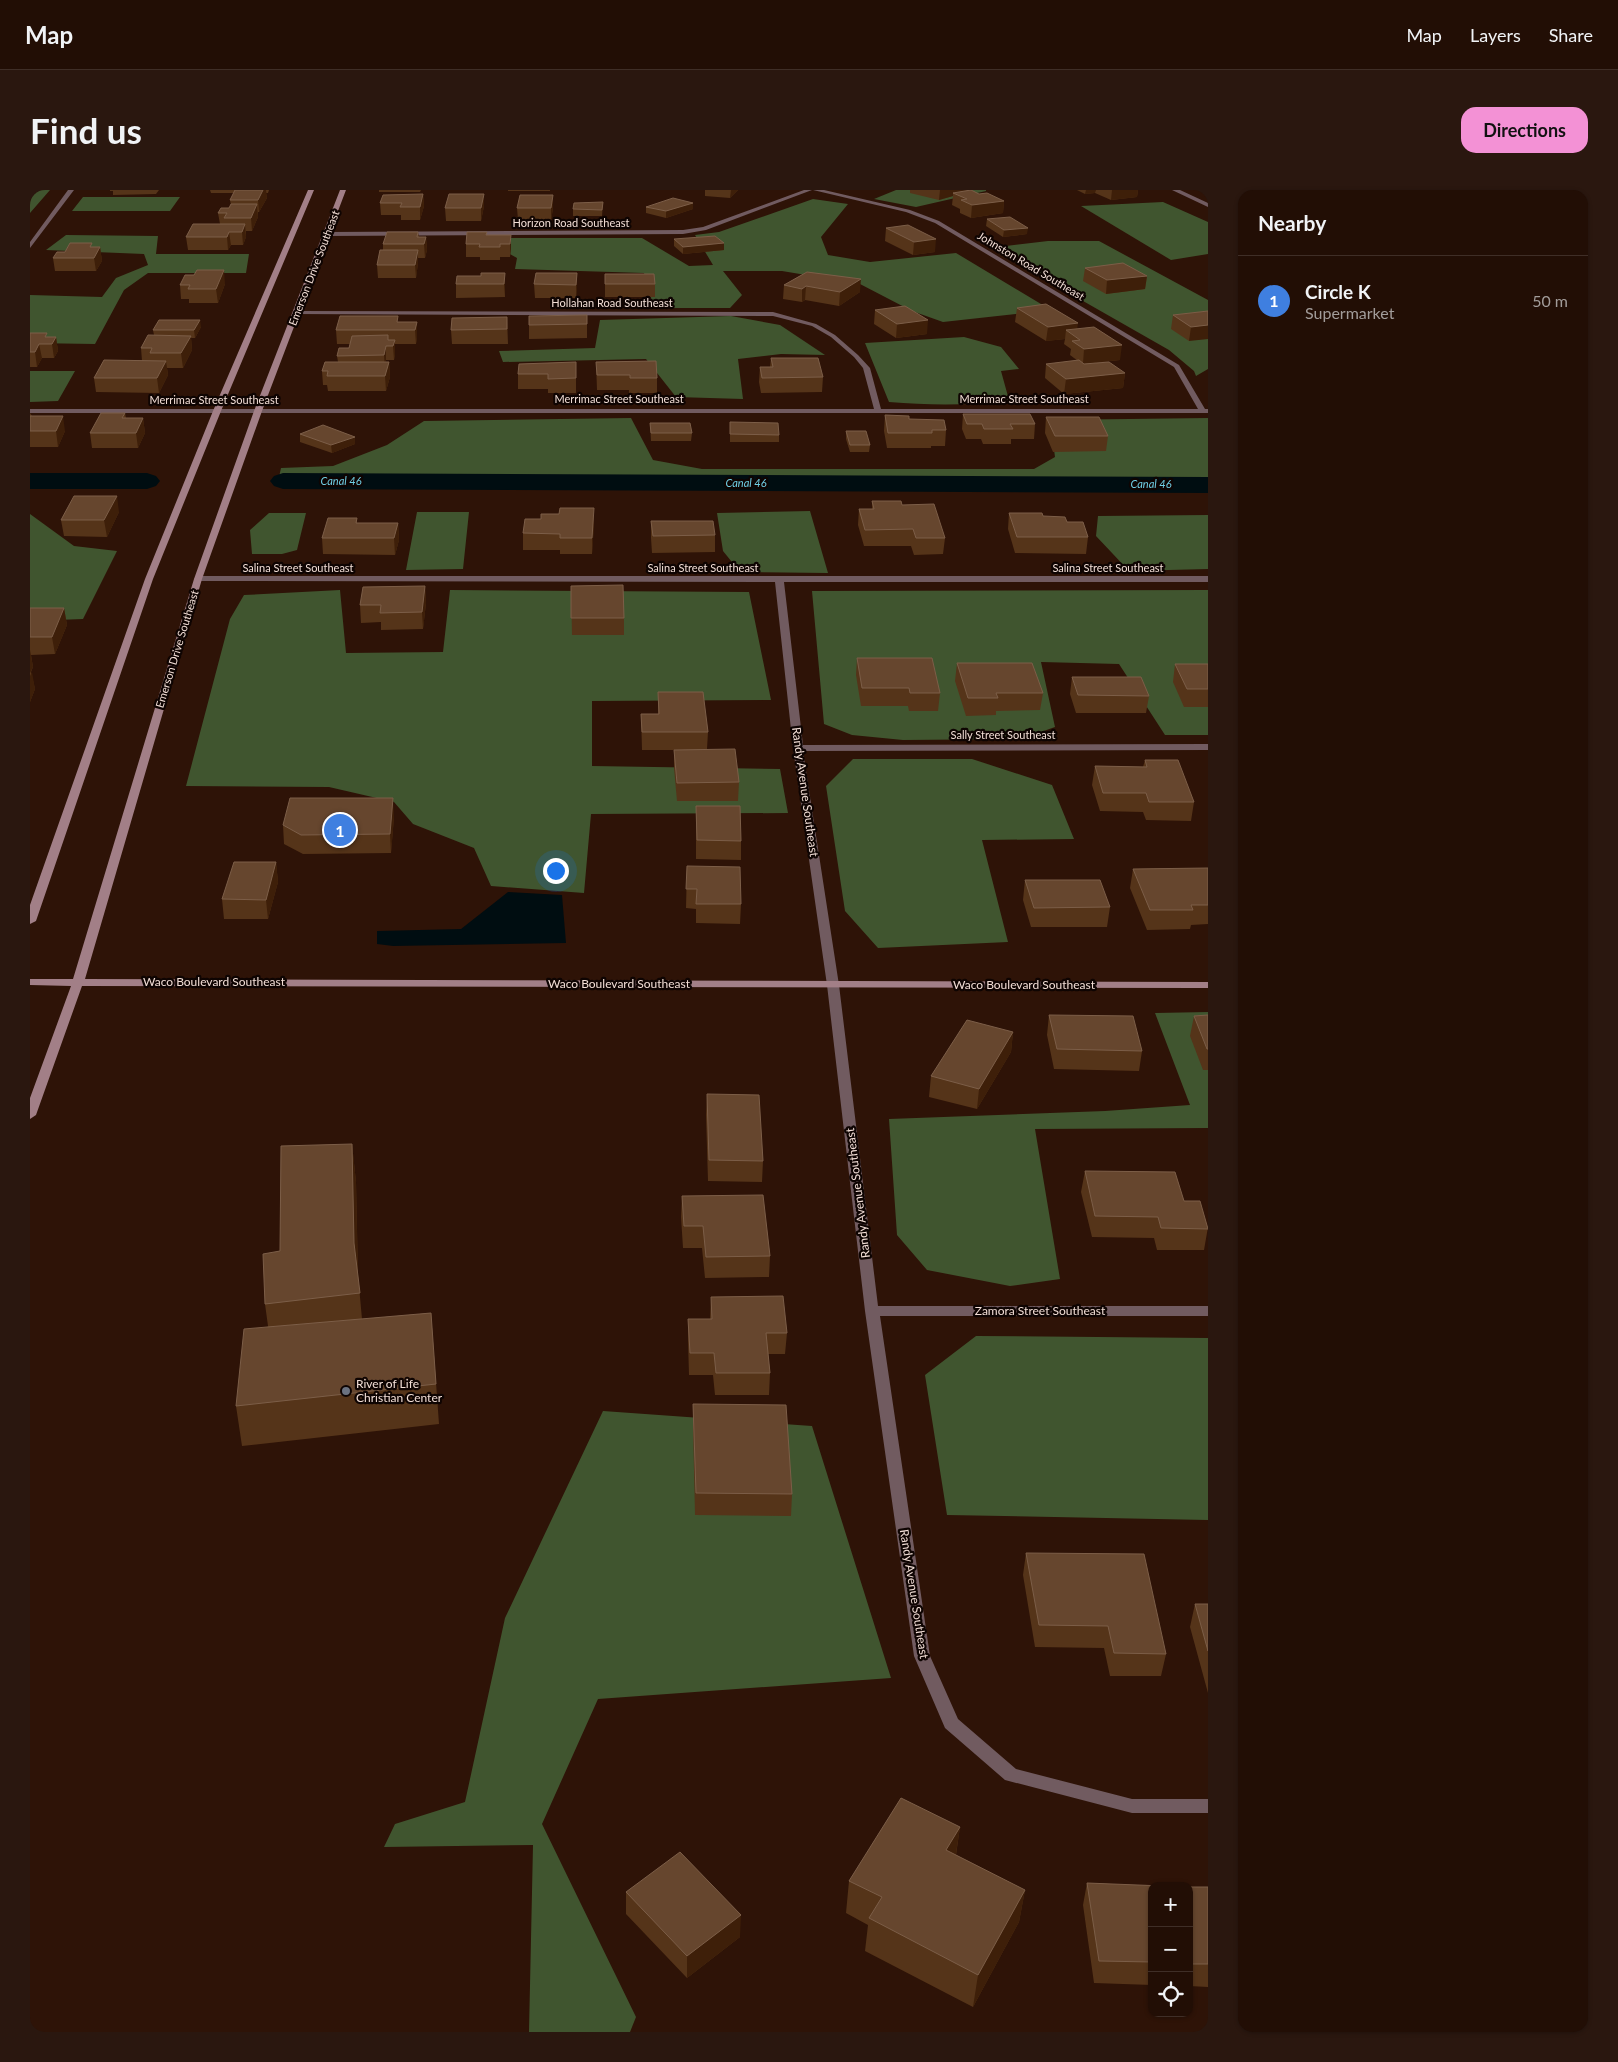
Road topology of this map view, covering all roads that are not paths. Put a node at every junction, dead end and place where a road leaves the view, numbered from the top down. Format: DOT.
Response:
graph roads {
  1 [pos="71,190"];
  2 [pos="311,190"];
  3 [pos="343,190"];
  4 [pos="809,190"];
  5 [pos="816,190"];
  6 [pos="1175,190"];
  7 [pos="1208,205"];
  8 [pos="327,234"];
  9 [pos="30,246"];
  10 [pos="296,313"];
  11 [pos="878,410"];
  12 [pos="30,411"];
  13 [pos="217,411"];
  14 [pos="258,411"];
  15 [pos="1206,411"];
  16 [pos="198,579"];
  17 [pos="779,579"];
  18 [pos="1208,580"];
  19 [pos="1208,747"];
  20 [pos="798,748"];
  21 [pos="30,921"];
  22 [pos="30,982"];
  23 [pos="78,982"];
  24 [pos="833,985"];
  25 [pos="1208,985"];
  26 [pos="30,1115"];
  27 [pos="872,1310"];
  28 [pos="1208,1311"];
  29 [pos="1208,1806"];
  1 -- 9 [label="street"];
  2 -- 13 [label="street"];
  3 -- 8 [label="street, Emerson Drive Southeast"];
  4 -- 8 [label="street, Horizon Road Southeast"];
  5 -- 15 [label="street, Johnston Road Southeast"];
  6 -- 7 [label="street"];
  8 -- 10 [label="street, Emerson Drive Southeast"];
  10 -- 11 [label="street, Hollahan Road Southeast"];
  10 -- 14 [label="street, Emerson Drive Southeast"];
  11 -- 14 [label="street, Merrimac Street Southeast"];
  11 -- 15 [label="street, Merrimac Street Southeast"];
  12 -- 13 [label="street, Merrimac Street Southeast"];
  13 -- 14 [label="street, Merrimac Street Southeast"];
  13 -- 21 [label="street"];
  14 -- 16 [label="street, Emerson Drive Southeast"];
  16 -- 17 [label="street, Salina Street Southeast"];
  16 -- 23 [label="street, Emerson Drive Southeast"];
  17 -- 18 [label="street, Salina Street Southeast"];
  17 -- 20 [label="street, Randy Avenue Southeast"];
  19 -- 20 [label="street, Sally Street Southeast"];
  20 -- 24 [label="street, Randy Avenue Southeast"];
  22 -- 23 [label="street, Waco Boulevard Southeast"];
  23 -- 24 [label="street, Waco Boulevard Southeast"];
  23 -- 26 [label="street, Emerson Drive Southeast"];
  24 -- 25 [label="street, Waco Boulevard Southeast"];
  24 -- 27 [label="street, Randy Avenue Southeast"];
  27 -- 28 [label="street, Zamora Street Southeast"];
  27 -- 29 [label="street, Randy Avenue Southeast"];
}
